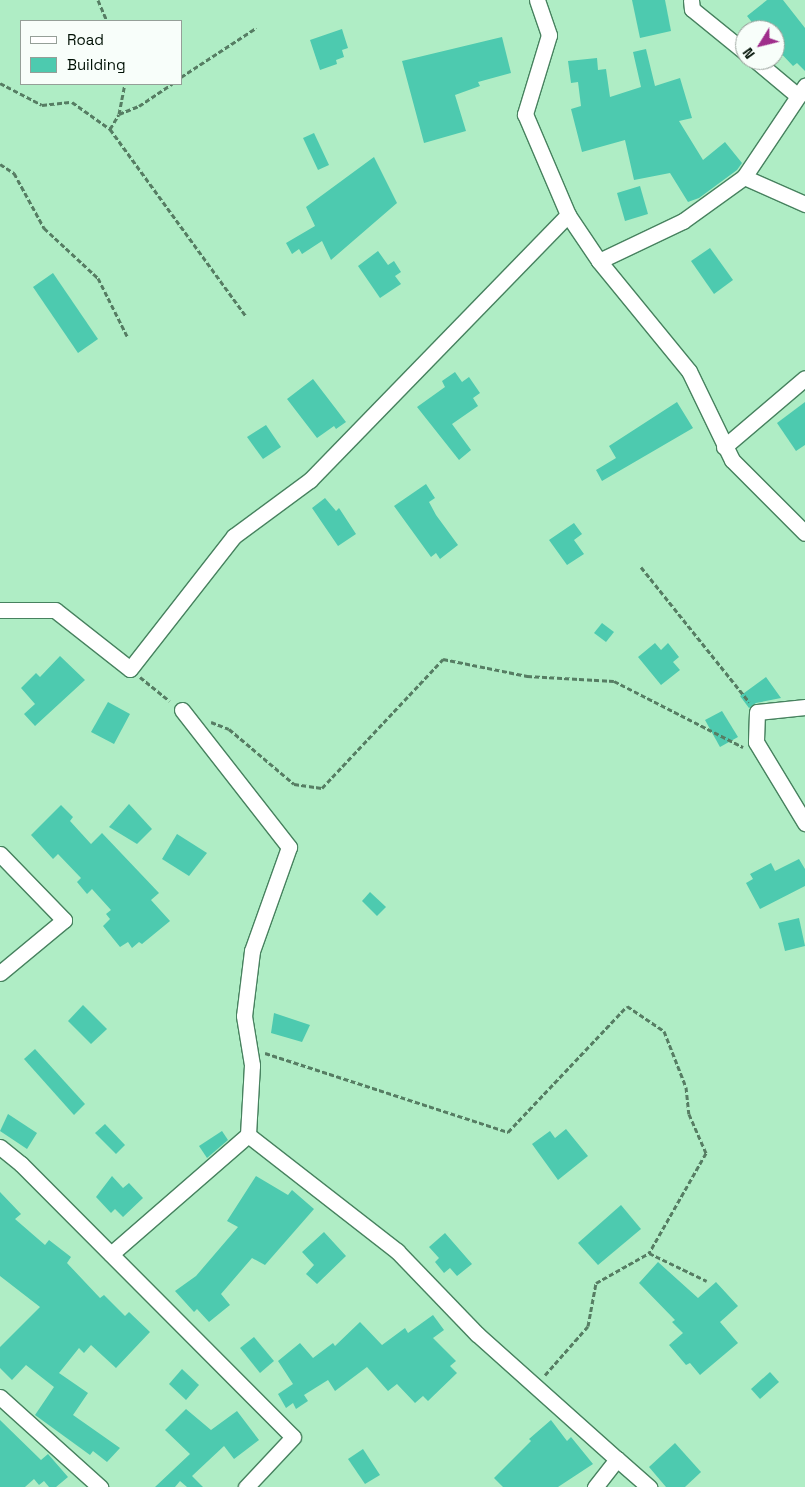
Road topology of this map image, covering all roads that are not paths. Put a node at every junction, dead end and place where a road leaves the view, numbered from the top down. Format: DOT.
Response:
graph roads {
  1 [pos="537,0"];
  2 [pos="691,0"];
  3 [pos="735,44"];
  4 [pos="769,70"];
  5 [pos="802,91"];
  6 [pos="744,177"];
  7 [pos="805,204"];
  8 [pos="568,215"];
  9 [pos="600,261"];
  10 [pos="805,378"];
  11 [pos="724,447"];
  12 [pos="805,533"];
  13 [pos="0,610"];
  14 [pos="805,707"];
  15 [pos="182,710"];
  16 [pos="805,823"];
  17 [pos="0,854"];
  18 [pos="0,973"];
  19 [pos="248,1135"];
  20 [pos="0,1146"];
  21 [pos="111,1254"];
  22 [pos="0,1396"];
  23 [pos="617,1459"];
  24 [pos="100,1487"];
  25 [pos="246,1487"];
  26 [pos="595,1487"];
  27 [pos="649,1487"];
  1 -- 8 [label="street"];
  2 -- 3 [label="street"];
  4 -- 5 [label="street"];
  5 -- 6 [label="street"];
  6 -- 7 [label="street"];
  6 -- 9 [label="street"];
  8 -- 9 [label="street"];
  8 -- 13 [label="street"];
  9 -- 11 [label="street"];
  10 -- 11 [label="street"];
  11 -- 12 [label="street"];
  14 -- 16 [label="street"];
  15 -- 19 [label="street"];
  17 -- 18 [label="street"];
  19 -- 21 [label="street"];
  19 -- 23 [label="street"];
  20 -- 21 [label="street"];
  21 -- 25 [label="street"];
  22 -- 24 [label="street"];
  23 -- 26 [label="street"];
  23 -- 27 [label="street"];
}
